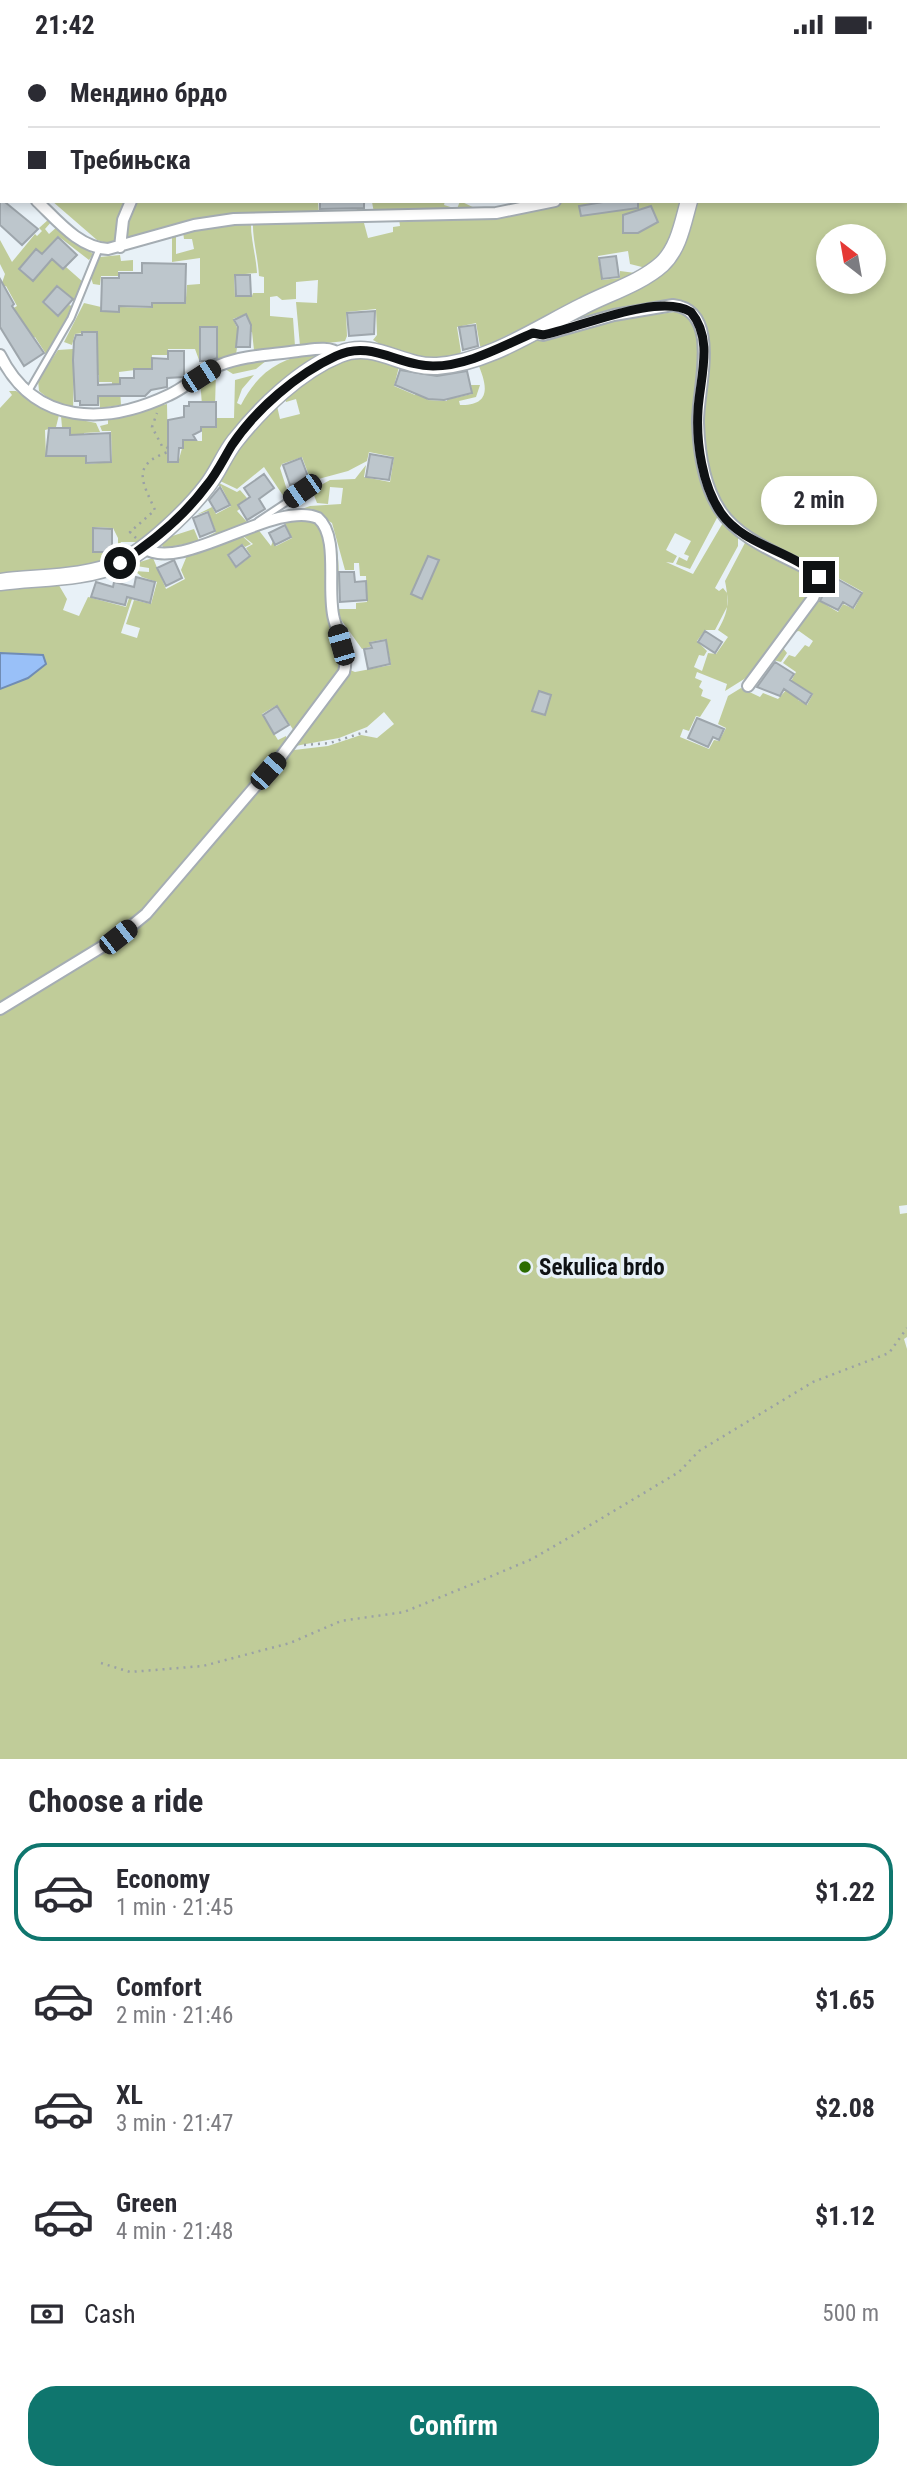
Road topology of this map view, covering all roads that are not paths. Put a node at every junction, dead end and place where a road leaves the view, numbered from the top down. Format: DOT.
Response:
graph roads {
  1 [pos="39,203"];
  2 [pos="130,203"];
  3 [pos="545,203"];
  4 [pos="688,203"];
  5 [pos="120,247"];
  6 [pos="99,249"];
  7 [pos="533,333"];
  8 [pos="339,354"];
  9 [pos="0,355"];
  10 [pos="28,392"];
  11 [pos="311,486"];
  12 [pos="255,526"];
  13 [pos="146,546"];
  14 [pos="0,582"];
  15 [pos="748,686"];
  16 [pos="0,1009"];
  1 -- 6 [label="street"];
  2 -- 5 [label="street"];
  3 -- 5 [label="street"];
  4 -- 7 [label="street"];
  5 -- 6 [label="street"];
  6 -- 10 [label="lane"];
  7 -- 8 [label="street"];
  7 -- 15 [label="street"];
  8 -- 10 [label="street"];
  8 -- 13 [label="street"];
  9 -- 10 [label="street"];
  11 -- 12 [label="lane"];
  12 -- 13 [label="street"];
  12 -- 16 [label="street"];
  13 -- 14 [label="street"];
}
